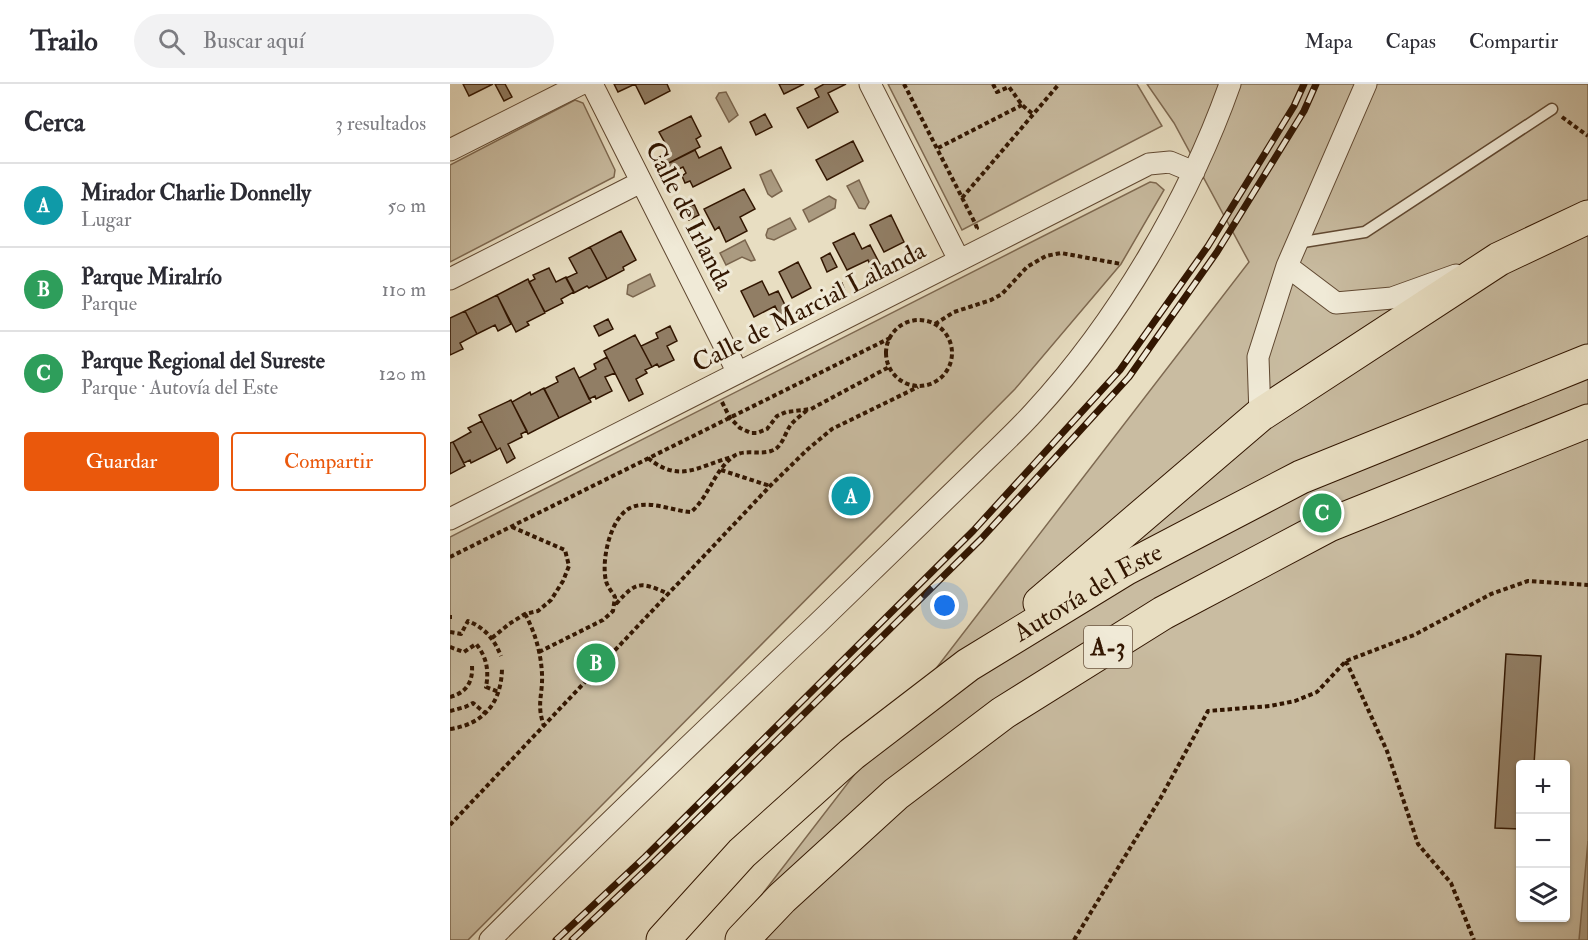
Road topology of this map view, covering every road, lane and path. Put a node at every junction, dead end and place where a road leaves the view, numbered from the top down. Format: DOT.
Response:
graph roads {
  1 [pos="581,84"];
  2 [pos="592,84"];
  3 [pos="870,84"];
  4 [pos="904,84"];
  5 [pos="993,84"];
  6 [pos="1059,84"];
  7 [pos="1230,84"];
  8 [pos="1366,84"];
  9 [pos="1022,105"];
  10 [pos="1552,109"];
  11 [pos="1034,115"];
  12 [pos="1588,136"];
  13 [pos="938,148"];
  14 [pos="450,150"];
  15 [pos="1194,172"];
  16 [pos="641,182"];
  17 [pos="962,198"];
  18 [pos="1588,217"];
  19 [pos="967,233"];
  20 [pos="1297,243"];
  21 [pos="961,259"];
  22 [pos="1499,259"];
  23 [pos="1121,264"];
  24 [pos="1287,266"];
  25 [pos="450,279"];
  26 [pos="935,324"];
  27 [pos="890,338"];
  28 [pos="1588,361"];
  29 [pos="889,367"];
  30 [pos="738,373"];
  31 [pos="918,387"];
  32 [pos="718,397"];
  33 [pos="807,410"];
  34 [pos="1260,414"];
  35 [pos="730,418"];
  36 [pos="1588,421"];
  37 [pos="733,457"];
  38 [pos="648,458"];
  39 [pos="721,470"];
  40 [pos="770,486"];
  41 [pos="450,519"];
  42 [pos="511,526"];
  43 [pos="450,557"];
  44 [pos="1588,585"];
  45 [pos="669,594"];
  46 [pos="615,604"];
  47 [pos="525,614"];
  48 [pos="450,632"];
  49 [pos="492,638"];
  50 [pos="450,648"];
  51 [pos="539,652"];
  52 [pos="501,656"];
  53 [pos="1346,661"];
  54 [pos="968,665"];
  55 [pos="472,666"];
  56 [pos="502,667"];
  57 [pos="499,692"];
  58 [pos="450,697"];
  59 [pos="450,711"];
  60 [pos="485,713"];
  61 [pos="544,726"];
  62 [pos="450,729"];
  63 [pos="450,825"];
  64 [pos="490,940"];
  65 [pos="663,940"];
  66 [pos="742,940"];
  67 [pos="1074,940"];
  68 [pos="1474,940"];
  1 -- 14 [label="street"];
  2 -- 16 [label="street, Calle de Irlanda"];
  3 -- 21 [label="street"];
  4 -- 13 [label="path"];
  5 -- 9 [label="path"];
  6 -- 11 [label="path"];
  7 -- 15 [label="street"];
  8 -- 20 [label="street"];
  9 -- 11 [label="path"];
  9 -- 13 [label="path"];
  10 -- 12 [label="path"];
  10 -- 20 [label="lane"];
  11 -- 17 [label="path"];
  13 -- 17 [label="path"];
  15 -- 21 [label="street, Calle de Marcial Lalanda"];
  15 -- 64 [label="street"];
  16 -- 25 [label="street"];
  16 -- 30 [label="street, Calle de Irlanda"];
  17 -- 19 [label="path"];
  18 -- 22 [label="highway"];
  20 -- 24 [label="street"];
  21 -- 30 [label="street, Calle de Marcial Lalanda"];
  22 -- 24 [label="street"];
  22 -- 34 [label="highway"];
  23 -- 26 [label="path"];
  24 -- 34 [label="street"];
  26 -- 27 [label="path"];
  26 -- 31 [label="path"];
  27 -- 29 [label="path"];
  27 -- 35 [label="path"];
  28 -- 54 [label="highway, Autovía del Este / A-3"];
  29 -- 31 [label="path"];
  29 -- 33 [label="path"];
  30 -- 41 [label="street, Calle de Marcial Lalanda"];
  31 -- 40 [label="path"];
  32 -- 35 [label="path"];
  33 -- 35 [label="path"];
  33 -- 37 [label="path"];
  34 -- 54 [label="highway"];
  35 -- 38 [label="path"];
  36 -- 66 [label="highway, Autovía del Este / A-3"];
  37 -- 38 [label="path"];
  37 -- 39 [label="path"];
  38 -- 42 [label="path"];
  39 -- 40 [label="path"];
  39 -- 46 [label="path"];
  40 -- 45 [label="path"];
  42 -- 43 [label="path"];
  42 -- 47 [label="path"];
  44 -- 53 [label="path"];
  45 -- 46 [label="path"];
  45 -- 61 [label="path"];
  46 -- 51 [label="path"];
  47 -- 49 [label="path"];
  47 -- 51 [label="path"];
  48 -- 49 [label="path"];
  49 -- 52 [label="path"];
  50 -- 57 [label="path"];
  51 -- 61 [label="path"];
  53 -- 67 [label="path"];
  53 -- 68 [label="path"];
  54 -- 65 [label="highway, Autovía del Este / A-3"];
  55 -- 58 [label="path"];
  56 -- 57 [label="path"];
  57 -- 60 [label="path"];
  59 -- 60 [label="path"];
  60 -- 62 [label="path"];
  61 -- 63 [label="path"];
}
